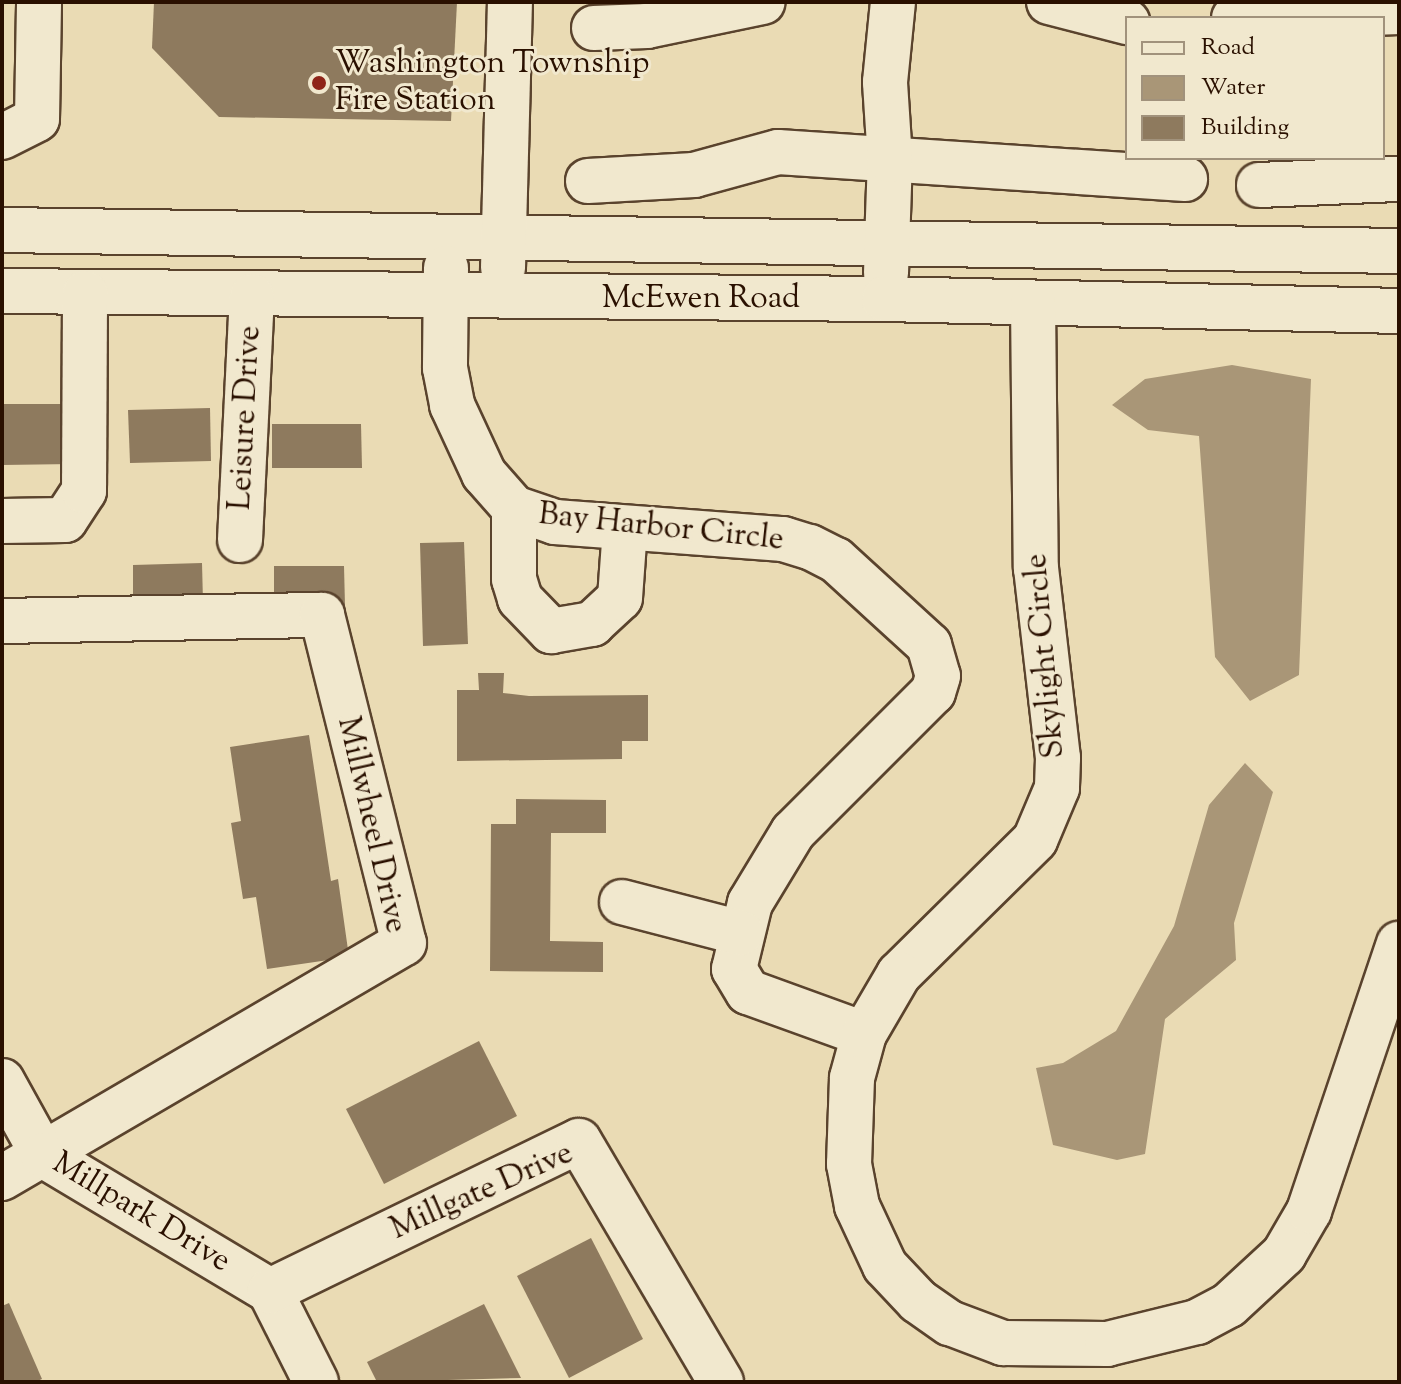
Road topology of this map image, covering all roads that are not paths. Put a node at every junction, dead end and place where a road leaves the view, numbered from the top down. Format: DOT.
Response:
graph roads {
  1 [pos="39,2"];
  2 [pos="510,2"];
  3 [pos="763,2"];
  4 [pos="893,2"];
  5 [pos="1049,2"];
  6 [pos="1399,12"];
  7 [pos="1289,16"];
  8 [pos="1125,21"];
  9 [pos="594,28"];
  10 [pos="2,137"];
  11 [pos="890,160"];
  12 [pos="1185,179"];
  13 [pos="1399,179"];
  14 [pos="588,181"];
  15 [pos="1259,185"];
  16 [pos="2,230"];
  17 [pos="447,237"];
  18 [pos="504,238"];
  19 [pos="888,243"];
  20 [pos="1399,251"];
  21 [pos="2,291"];
  22 [pos="85,293"];
  23 [pos="252,296"];
  24 [pos="445,297"];
  25 [pos="503,298"];
  26 [pos="884,299"];
  27 [pos="1033,303"];
  28 [pos="1399,311"];
  29 [pos="514,508"];
  30 [pos="2,521"];
  31 [pos="625,528"];
  32 [pos="240,540"];
  33 [pos="2,621"];
  34 [pos="622,902"];
  35 [pos="741,933"];
  36 [pos="1399,944"];
  37 [pos="864,1034"];
  38 [pos="2,1081"];
  39 [pos="43,1155"];
  40 [pos="2,1178"];
  41 [pos="270,1291"];
  42 [pos="316,1382"];
  43 [pos="721,1382"];
  1 -- 10 [label="street"];
  2 -- 18 [label="street"];
  3 -- 9 [label="street"];
  4 -- 11 [label="street"];
  5 -- 8 [label="street"];
  6 -- 7 [label="street"];
  11 -- 12 [label="street"];
  11 -- 14 [label="street"];
  11 -- 19 [label="street"];
  13 -- 15 [label="street"];
  16 -- 17 [label="street, McEwen Road"];
  17 -- 18 [label="street, McEwen Road"];
  17 -- 24 [label="street, Bay Harbor Circle"];
  18 -- 19 [label="street, McEwen Road"];
  18 -- 25 [label="street"];
  19 -- 20 [label="street, McEwen Road"];
  19 -- 26 [label="street"];
  21 -- 22 [label="street, McEwen Road"];
  22 -- 23 [label="street, McEwen Road"];
  22 -- 30 [label="street"];
  23 -- 24 [label="street, McEwen Road"];
  23 -- 32 [label="street, Leisure Drive"];
  24 -- 25 [label="street, McEwen Road"];
  24 -- 29 [label="street, Bay Harbor Circle"];
  25 -- 26 [label="street, McEwen Road"];
  26 -- 27 [label="street, McEwen Road"];
  27 -- 28 [label="street, McEwen Road"];
  27 -- 37 [label="street, Skylight Circle"];
  29 -- 31 [label="street, Bay Harbor Circle"];
  29 -- 31 [label="street"];
  31 -- 35 [label="street, Bay Harbor Circle"];
  33 -- 39 [label="street, Millwheel Drive"];
  34 -- 35 [label="street"];
  35 -- 37 [label="street, Bay Harbor Circle"];
  36 -- 37 [label="street"];
  38 -- 39 [label="street, Millpark Drive"];
  39 -- 40 [label="street, Millwheel Drive"];
  39 -- 41 [label="street, Millpark Drive"];
  41 -- 42 [label="street"];
  41 -- 43 [label="street, Millgate Drive"];
}
